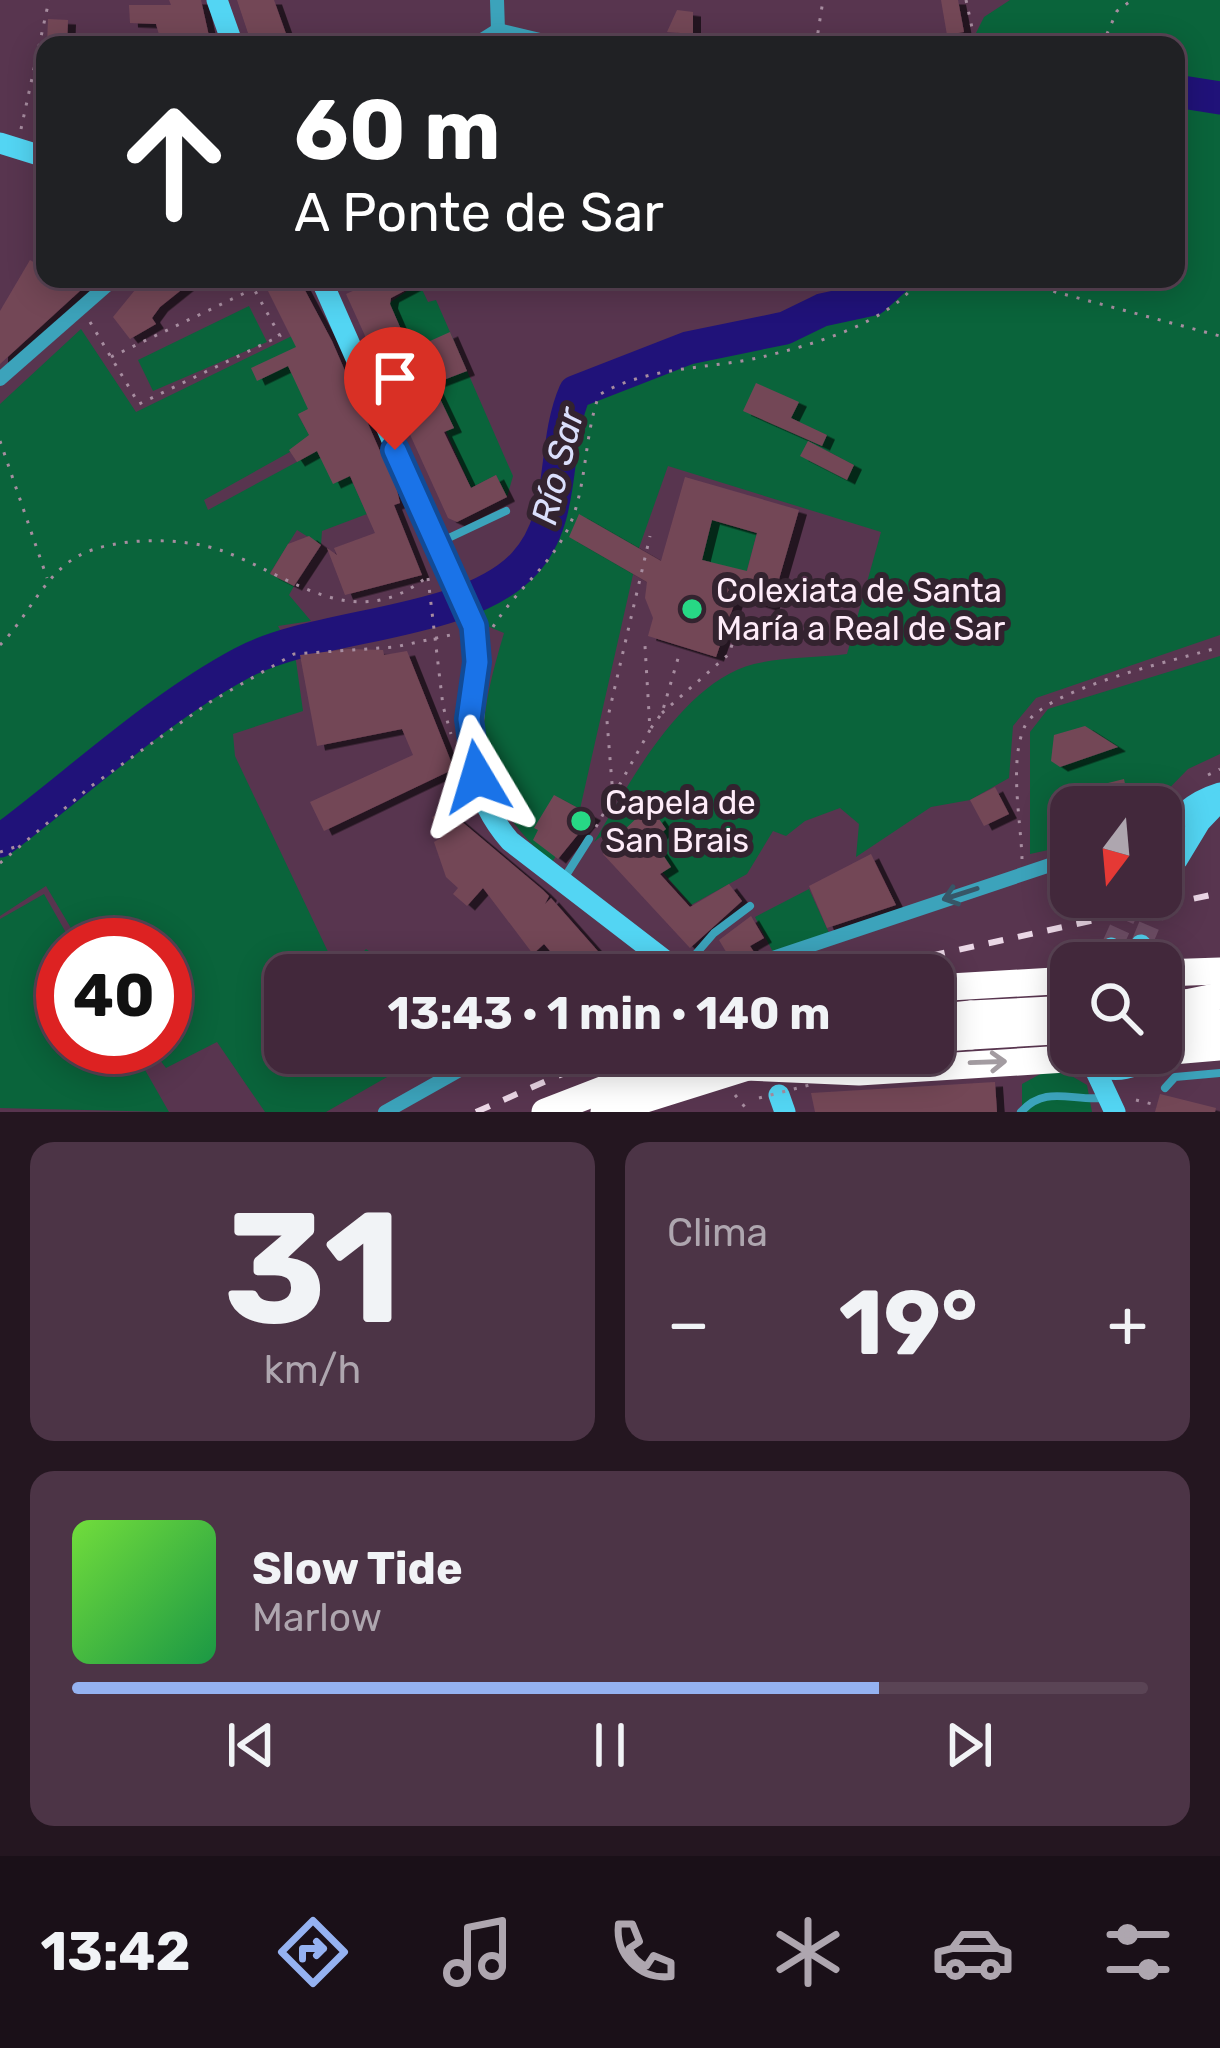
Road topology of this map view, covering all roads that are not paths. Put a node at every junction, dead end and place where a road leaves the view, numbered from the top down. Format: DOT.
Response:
graph roads {
  1 [pos="218,0"];
  2 [pos="496,0"];
  3 [pos="498,30"];
  4 [pos="230,36"];
  5 [pos="489,36"];
  6 [pos="523,36"];
  7 [pos="104,288"];
  8 [pos="325,288"];
  9 [pos="0,379"];
  10 [pos="506,511"];
  11 [pos="442,553"];
  12 [pos="1220,797"];
  13 [pos="1182,814"];
  14 [pos="589,839"];
  15 [pos="1050,864"];
  16 [pos="562,881"];
  17 [pos="750,906"];
  18 [pos="653,951"];
  19 [pos="650,954"];
  20 [pos="657,954"];
  21 [pos="698,954"];
  22 [pos="784,954"];
  23 [pos="1220,971"];
  24 [pos="1182,972"];
  25 [pos="1050,981"];
  26 [pos="954,987"];
  27 [pos="1220,998"];
  28 [pos="1182,1006"];
  29 [pos="1182,1009"];
  30 [pos="1050,1012"];
  31 [pos="954,1022"];
  32 [pos="1220,1023"];
  33 [pos="971,1025"];
  34 [pos="1050,1029"];
  35 [pos="954,1031"];
  36 [pos="1220,1047"];
  37 [pos="1182,1050"];
  38 [pos="1050,1058"];
  39 [pos="954,1065"];
  40 [pos="1220,1073"];
  41 [pos="453,1074"];
  42 [pos="615,1074"];
  43 [pos="643,1074"];
  44 [pos="724,1074"];
  45 [pos="1095,1074"];
  46 [pos="1139,1074"];
  47 [pos="1165,1088"];
  48 [pos="1121,1106"];
  49 [pos="385,1112"];
  50 [pos="524,1112"];
  51 [pos="545,1112"];
  52 [pos="607,1112"];
  53 [pos="1021,1112"];
  1 -- 4 [label="street"];
  2 -- 3 [label="street"];
  3 -- 5 [label="street"];
  3 -- 6 [label="street"];
  7 -- 9 [label="street"];
  8 -- 11 [label="street"];
  10 -- 11 [label="lane"];
  11 -- 16 [label="street"];
  12 -- 13 [label="street"];
  14 -- 16 [label="lane"];
  15 -- 22 [label="street, one-way"];
  16 -- 18 [label="street"];
  17 -- 21 [label="lane"];
  18 -- 19 [label="street"];
  18 -- 20 [label="street"];
  23 -- 24 [label="highway"];
  25 -- 26 [label="highway"];
  27 -- 28 [label="highway"];
  29 -- 32 [label="highway"];
  30 -- 33 [label="highway, bridge"];
  31 -- 33 [label="highway"];
  33 -- 34 [label="highway, bridge"];
  33 -- 35 [label="highway"];
  36 -- 37 [label="highway"];
  39 -- 38 [label="highway, one-way"];
  40 -- 47 [label="lane"];
  41 -- 49 [label="street"];
  42 -- 50 [label="highway"];
  43 -- 51 [label="highway"];
  44 -- 52 [label="highway"];
  45 -- 48 [label="street"];
  46 -- 48 [label="street"];
  48 -- 53 [label="lane"];
}
